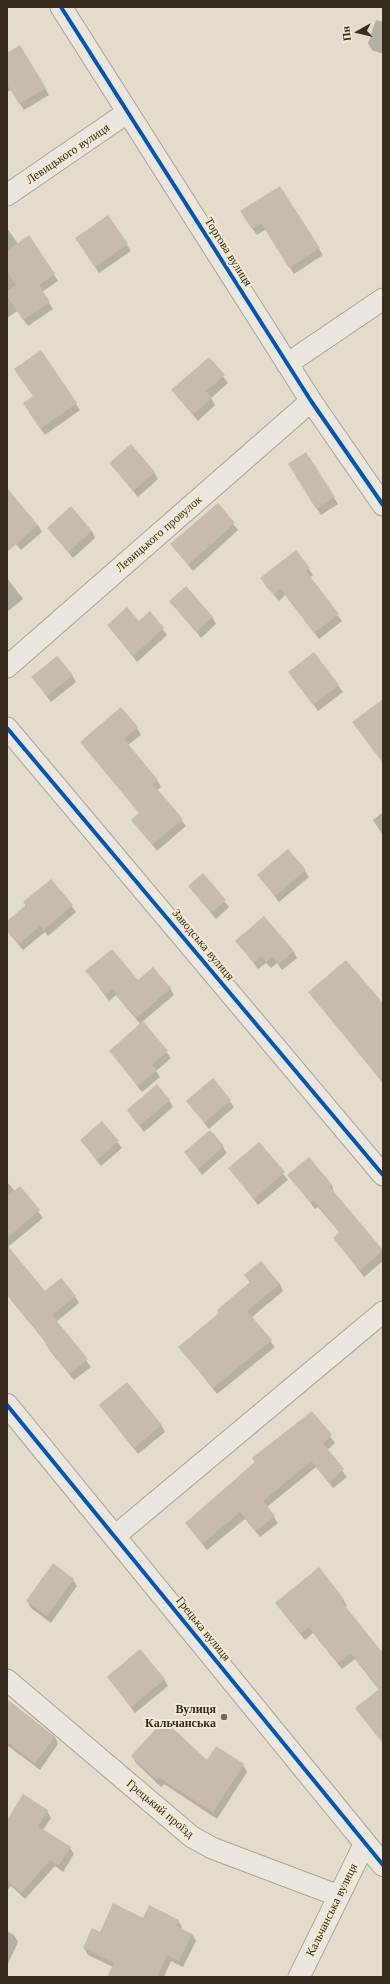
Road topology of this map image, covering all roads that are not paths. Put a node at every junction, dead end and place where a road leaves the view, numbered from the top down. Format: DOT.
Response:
graph roads {
  1 [pos="62,7"];
  2 [pos="128,112"];
  3 [pos="7,195"];
  4 [pos="383,299"];
  5 [pos="287,364"];
  6 [pos="311,401"];
  7 [pos="383,505"];
  8 [pos="7,667"];
  9 [pos="7,728"];
  10 [pos="383,1175"];
  11 [pos="383,1312"];
  12 [pos="7,1405"];
  13 [pos="115,1536"];
  14 [pos="7,1680"];
  15 [pos="365,1843"];
  16 [pos="383,1865"];
  17 [pos="339,1896"];
  18 [pos="299,1977"];
  1 -- 2 [label="street, Торгова вулиця"];
  2 -- 3 [label="street, Левицького вулиця"];
  2 -- 5 [label="street, Торгова вулиця"];
  4 -- 5 [label="street"];
  5 -- 6 [label="street, Торгова вулиця"];
  6 -- 7 [label="street, Торгова вулиця"];
  6 -- 8 [label="street, Левицького провулок"];
  9 -- 10 [label="street, Заводська вулиця"];
  11 -- 13 [label="street"];
  12 -- 13 [label="street, Грецька вулиця"];
  13 -- 15 [label="street, Грецька вулиця"];
  14 -- 17 [label="street, Грецький проїзд"];
  15 -- 16 [label="street, Грецька вулиця"];
  15 -- 17 [label="street, Кальчанська вулиця"];
  17 -- 18 [label="street, Кальчанська вулиця"];
}
